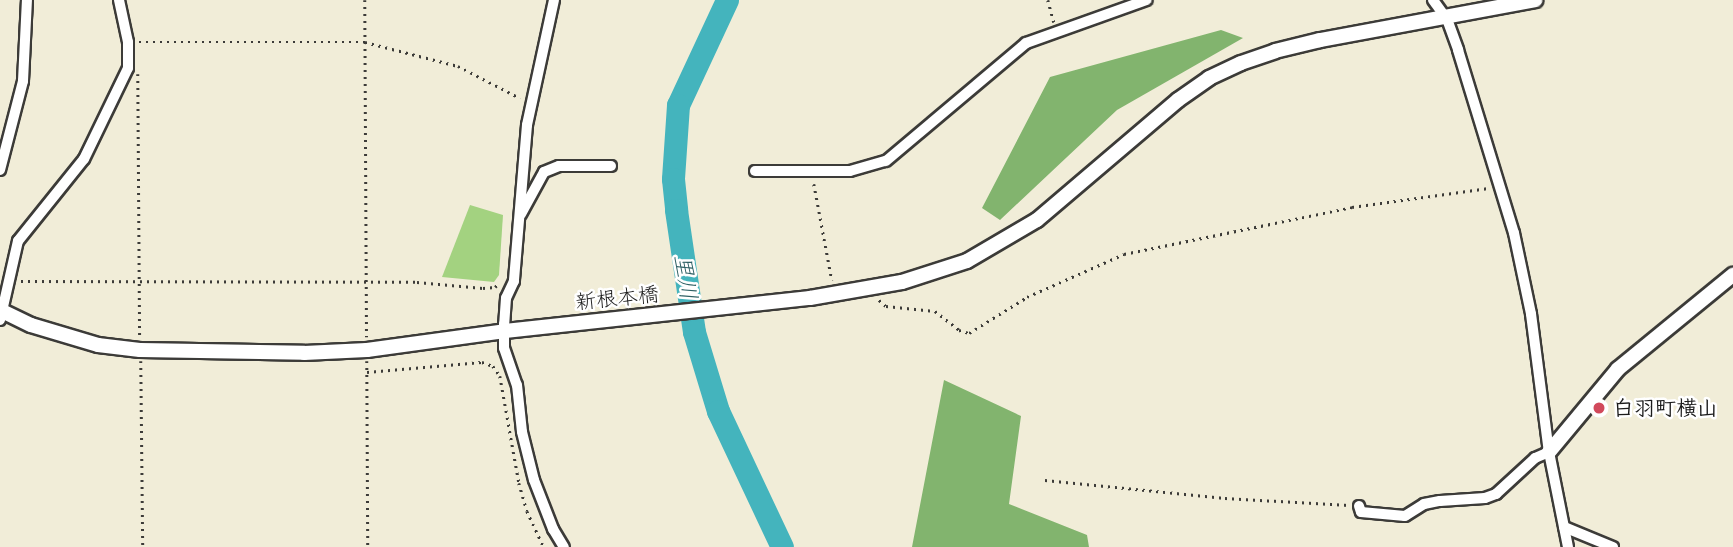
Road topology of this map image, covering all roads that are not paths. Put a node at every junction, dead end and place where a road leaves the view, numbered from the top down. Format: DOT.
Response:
graph roads {
  1 [pos="27,0"];
  2 [pos="119,0"];
  3 [pos="554,0"];
  4 [pos="1147,0"];
  5 [pos="1433,0"];
  6 [pos="1535,0"];
  7 [pos="1447,19"];
  8 [pos="611,166"];
  9 [pos="0,170"];
  10 [pos="755,171"];
  11 [pos="519,218"];
  12 [pos="1733,275"];
  13 [pos="4,280"];
  14 [pos="1,314"];
  15 [pos="508,331"];
  16 [pos="1549,452"];
  17 [pos="1359,506"];
  18 [pos="1564,527"];
  19 [pos="564,547"];
  20 [pos="1568,547"];
  21 [pos="1613,547"];
  1 -- 9 [label="street"];
  2 -- 13 [label="street"];
  3 -- 11 [label="street"];
  4 -- 10 [label="street"];
  5 -- 7 [label="street"];
  6 -- 7 [label="street, 新根本橋"];
  7 -- 15 [label="street, 新根本橋"];
  7 -- 16 [label="street"];
  8 -- 11 [label="street"];
  11 -- 15 [label="street"];
  12 -- 16 [label="street"];
  13 -- 14 [label="street"];
  14 -- 15 [label="street, 新根本橋"];
  15 -- 19 [label="street"];
  16 -- 17 [label="street"];
  16 -- 18 [label="street"];
  18 -- 20 [label="street"];
  18 -- 21 [label="street"];
}
